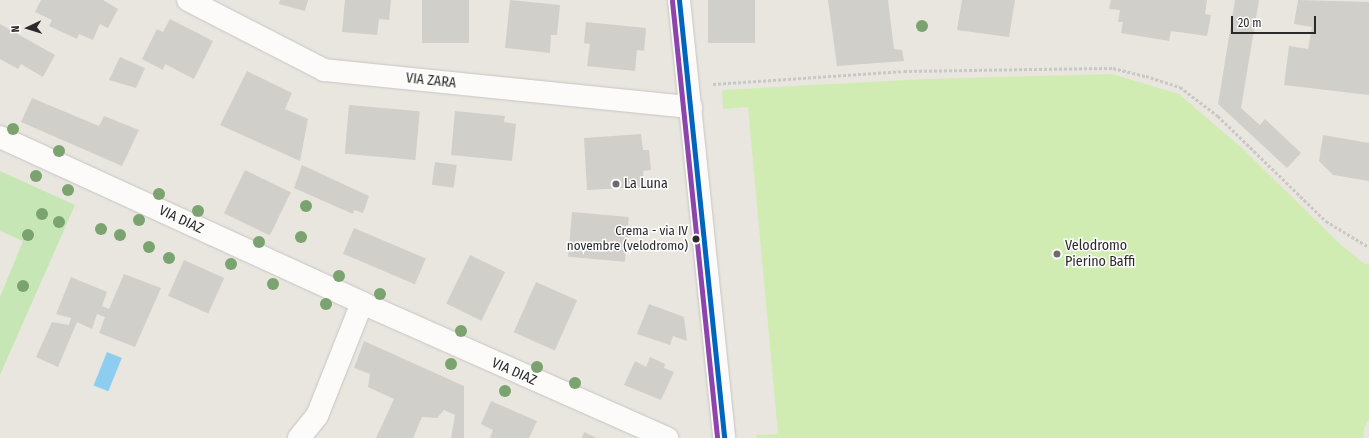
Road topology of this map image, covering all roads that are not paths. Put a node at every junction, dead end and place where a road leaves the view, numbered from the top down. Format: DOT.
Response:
graph roads {
  1 [pos="188,0"];
  2 [pos="679,0"];
  3 [pos="690,96"];
  4 [pos="0,137"];
  5 [pos="362,304"];
  6 [pos="299,438"];
  7 [pos="667,438"];
  8 [pos="724,438"];
  1 -- 3 [label="street, VIA ZARA"];
  2 -- 3 [label="street"];
  3 -- 8 [label="street"];
  4 -- 5 [label="street, VIA DIAZ"];
  5 -- 6 [label="street"];
  5 -- 7 [label="street, VIA DIAZ"];
}
